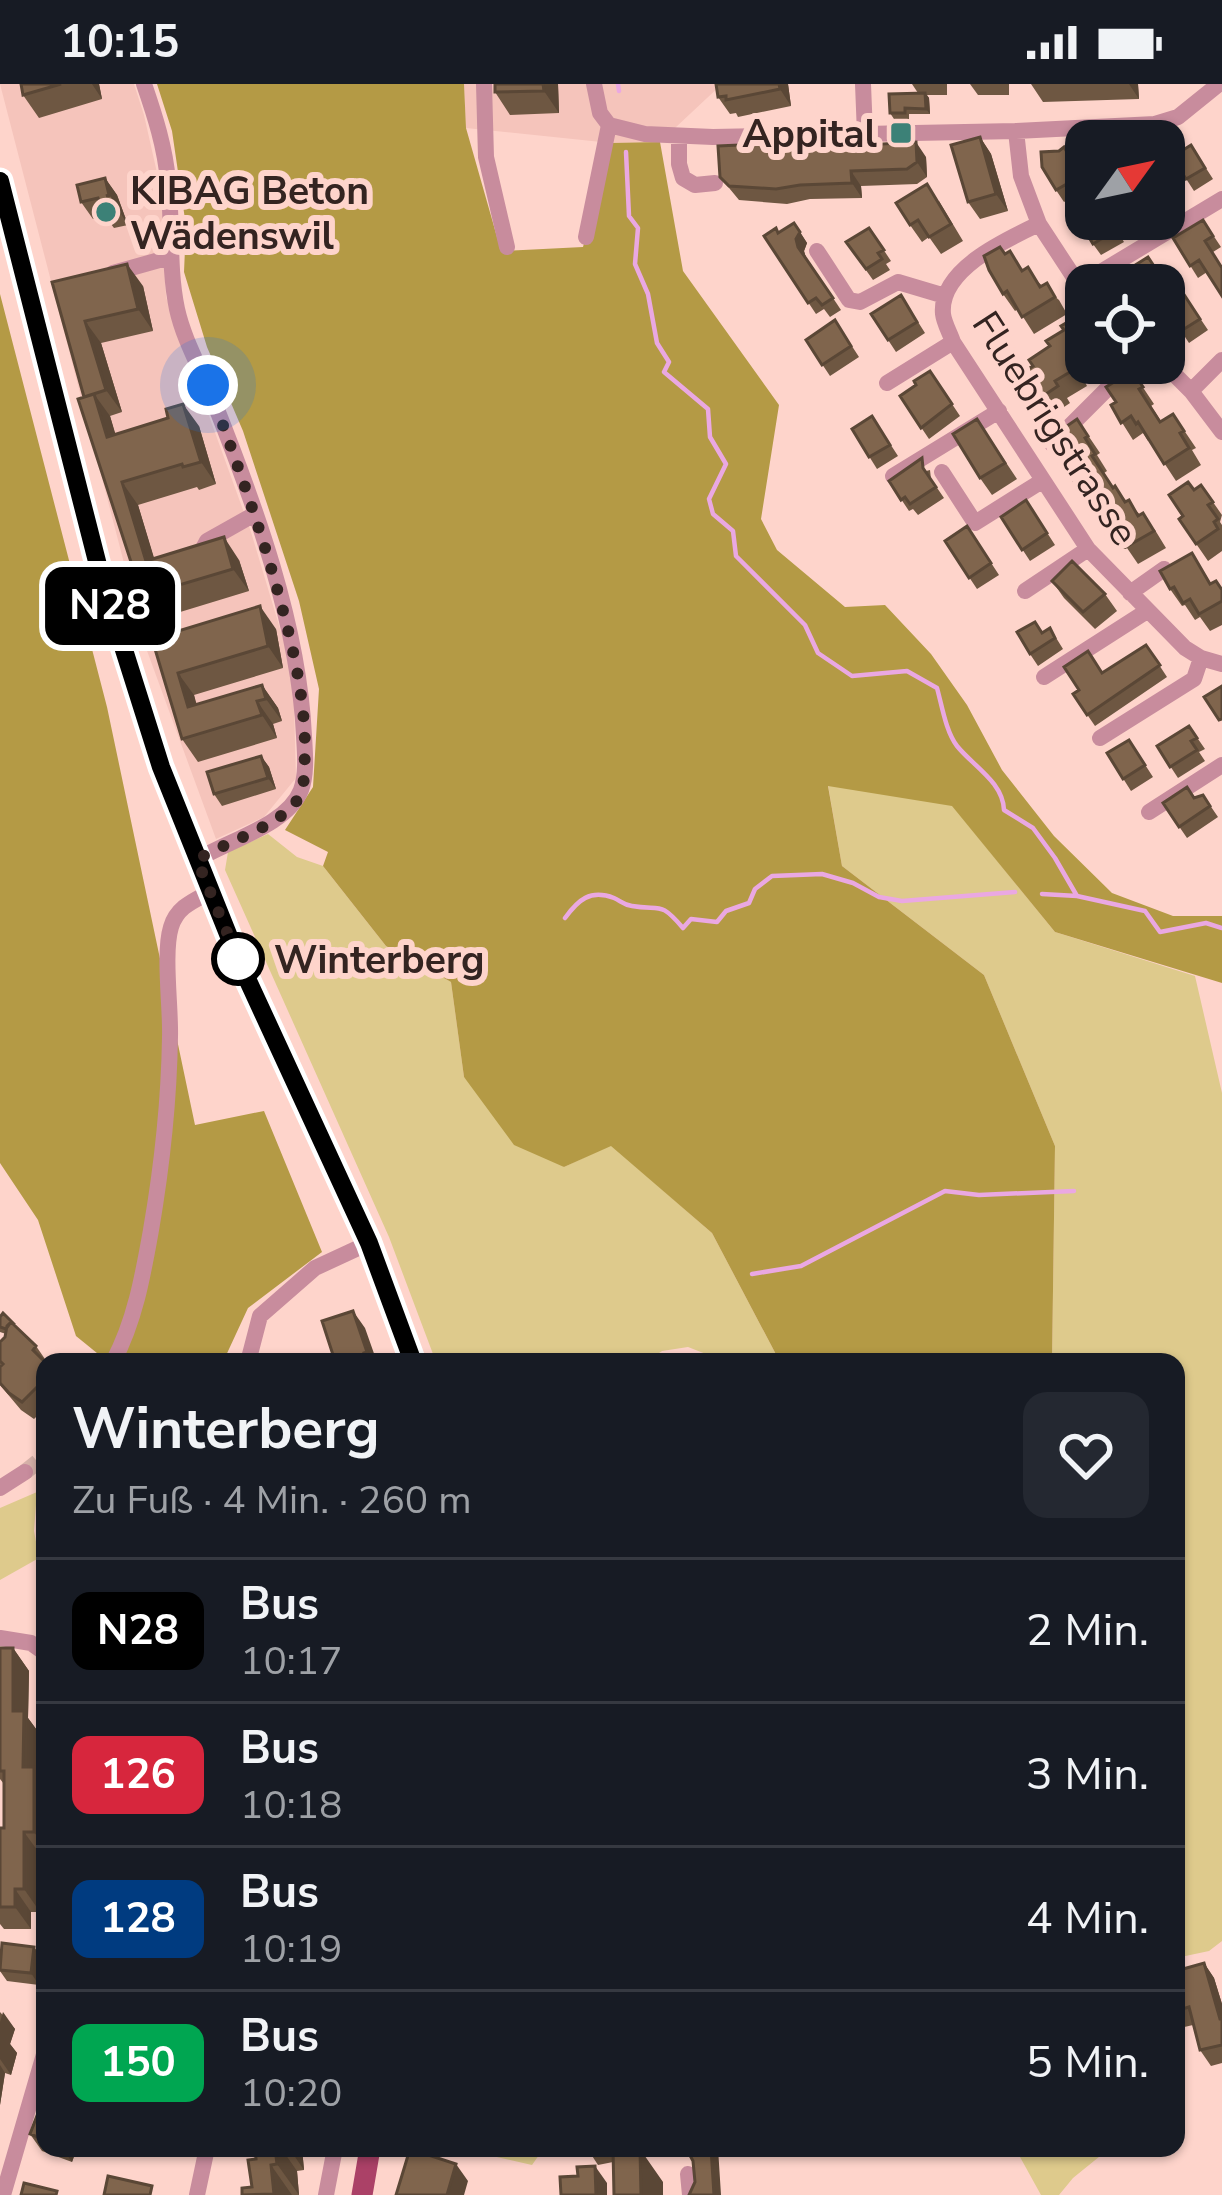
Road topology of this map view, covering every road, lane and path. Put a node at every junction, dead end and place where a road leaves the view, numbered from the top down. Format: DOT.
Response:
graph roads {
  1 [pos="144,84"];
  2 [pos="484,84"];
  3 [pos="594,84"];
  4 [pos="863,84"];
  5 [pos="1219,84"];
  6 [pos="609,125"];
  7 [pos="1016,131"];
  8 [pos="866,134"];
  9 [pos="679,136"];
  10 [pos="0,182"];
  11 [pos="715,183"];
  12 [pos="1222,199"];
  13 [pos="1039,224"];
  14 [pos="586,237"];
  15 [pos="508,247"];
  16 [pos="818,251"];
  17 [pos="170,257"];
  18 [pos="1065,264"];
  19 [pos="1121,264"];
  20 [pos="89,279"];
  21 [pos="945,296"];
  22 [pos="953,342"];
  23 [pos="1222,360"];
  24 [pos="887,383"];
  25 [pos="1112,384"];
  26 [pos="1185,384"];
  27 [pos="1192,391"];
  28 [pos="999,411"];
  29 [pos="1222,432"];
  30 [pos="1052,444"];
  31 [pos="942,472"];
  32 [pos="893,476"];
  33 [pos="1042,482"];
  34 [pos="255,514"];
  35 [pos="1088,549"];
  36 [pos="197,560"];
  37 [pos="1163,568"];
  38 [pos="1025,591"];
  39 [pos="1130,593"];
  40 [pos="283,610"];
  41 [pos="1147,611"];
  42 [pos="261,616"];
  43 [pos="1201,658"];
  44 [pos="1222,664"];
  45 [pos="1044,677"];
  46 [pos="1100,739"];
  47 [pos="1222,765"];
  48 [pos="1148,812"];
  49 [pos="197,860"];
  50 [pos="210,892"];
  51 [pos="369,1243"];
  52 [pos="116,1353"];
  53 [pos="250,1353"];
  54 [pos="410,1353"];
  55 [pos="0,1638"];
  56 [pos="36,1646"];
  57 [pos="36,2082"];
  58 [pos="205,2157"];
  59 [pos="333,2157"];
  60 [pos="368,2157"];
  61 [pos="688,2174"];
  62 [pos="3,2195"];
  63 [pos="197,2195"];
  64 [pos="326,2195"];
  65 [pos="362,2195"];
  66 [pos="690,2195"];
  1 -- 17 [label="street"];
  2 -- 15 [label="street"];
  3 -- 6 [label="street"];
  4 -- 8 [label="street"];
  5 -- 7 [label="street"];
  6 -- 9 [label="street"];
  6 -- 14 [label="street"];
  7 -- 8 [label="street"];
  7 -- 13 [label="street"];
  8 -- 9 [label="street"];
  9 -- 11 [label="street"];
  10 -- 49 [label="main road"];
  12 -- 19 [label="street"];
  13 -- 18 [label="street"];
  13 -- 21 [label="street, Fluebrigstrasse"];
  16 -- 21 [label="street"];
  17 -- 20 [label="street"];
  17 -- 34 [label="street"];
  21 -- 22 [label="street, Fluebrigstrasse"];
  22 -- 24 [label="street"];
  22 -- 28 [label="street, Fluebrigstrasse"];
  23 -- 27 [label="street"];
  25 -- 30 [label="street"];
  26 -- 27 [label="street"];
  27 -- 29 [label="street"];
  28 -- 32 [label="street"];
  28 -- 33 [label="street, Fluebrigstrasse"];
  31 -- 33 [label="street"];
  33 -- 35 [label="street, Fluebrigstrasse"];
  34 -- 36 [label="street"];
  34 -- 40 [label="street"];
  35 -- 38 [label="street"];
  35 -- 39 [label="street, Fluebrigstrasse"];
  37 -- 39 [label="street"];
  39 -- 41 [label="street, Fluebrigstrasse"];
  40 -- 42 [label="street"];
  40 -- 49 [label="street"];
  41 -- 43 [label="street, Fluebrigstrasse"];
  41 -- 45 [label="street"];
  43 -- 44 [label="street, Fluebrigstrasse"];
  43 -- 46 [label="street"];
  47 -- 48 [label="street"];
  49 -- 50 [label="main road"];
  50 -- 51 [label="main road"];
  50 -- 52 [label="street"];
  51 -- 53 [label="street"];
  51 -- 54 [label="main road"];
  55 -- 56 [label="street"];
  57 -- 62 [label="street"];
  58 -- 63 [label="street"];
  59 -- 64 [label="street"];
  60 -- 65 [label="main road"];
  61 -- 66 [label="street"];
}
